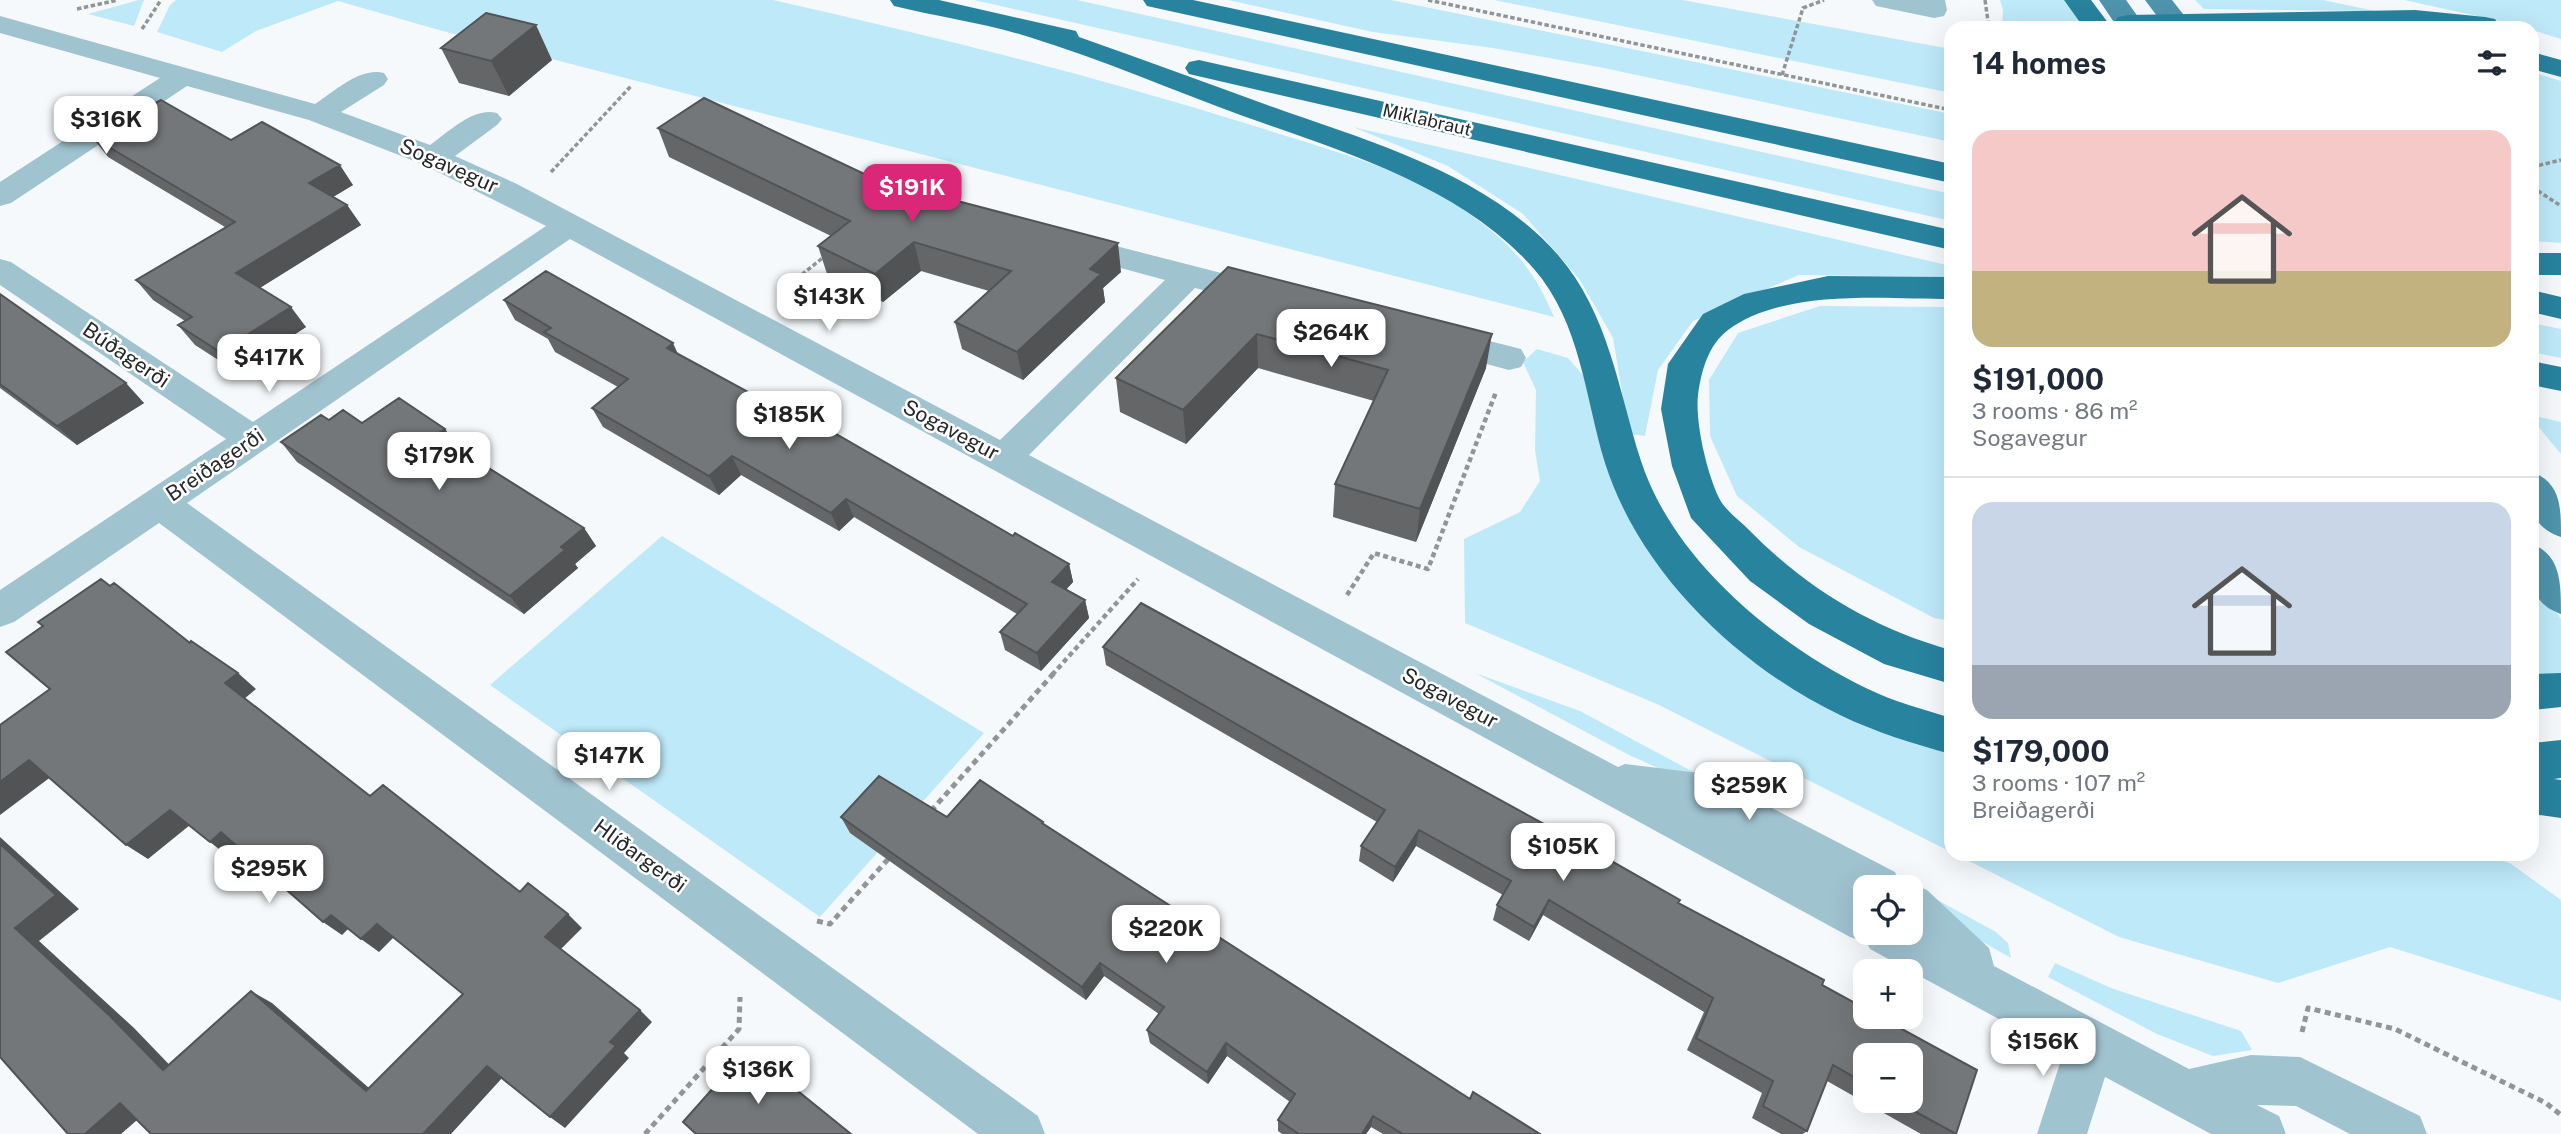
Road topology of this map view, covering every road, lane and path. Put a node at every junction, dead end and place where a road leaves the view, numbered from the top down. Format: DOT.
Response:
graph roads {
  1 [pos="118,0"];
  2 [pos="161,0"];
  3 [pos="903,0"];
  4 [pos="1156,0"];
  5 [pos="1428,0"];
  6 [pos="1824,0"];
  7 [pos="1885,0"];
  8 [pos="1932,0"];
  9 [pos="1985,0"];
  10 [pos="2077,0"];
  11 [pos="2112,0"];
  12 [pos="2365,0"];
  13 [pos="71,10"];
  14 [pos="2171,16"];
  15 [pos="1988,21"];
  16 [pos="2093,21"];
  17 [pos="2127,21"];
  18 [pos="2148,21"];
  19 [pos="2440,21"];
  20 [pos="2462,21"];
  21 [pos="0,24"];
  22 [pos="141,31"];
  23 [pos="1041,32"];
  24 [pos="2539,41"];
  25 [pos="2561,47"];
  26 [pos="2539,62"];
  27 [pos="2561,69"];
  28 [pos="184,75"];
  29 [pos="1782,75"];
  30 [pos="374,79"];
  31 [pos="632,85"];
  32 [pos="1944,109"];
  33 [pos="318,114"];
  34 [pos="487,119"];
  35 [pos="433,157"];
  36 [pos="2561,160"];
  37 [pos="2539,165"];
  38 [pos="1944,172"];
  39 [pos="542,179"];
  40 [pos="2539,192"];
  41 [pos="0,196"];
  42 [pos="2561,206"];
  43 [pos="569,225"];
  44 [pos="1043,237"];
  45 [pos="1944,238"];
  46 [pos="827,255"];
  47 [pos="2539,264"];
  48 [pos="2561,264"];
  49 [pos="0,270"];
  50 [pos="1189,275"];
  51 [pos="1944,288"];
  52 [pos="771,299"];
  53 [pos="1296,303"];
  54 [pos="2539,303"];
  55 [pos="2561,308"];
  56 [pos="1416,334"];
  57 [pos="1509,358"];
  58 [pos="2539,374"];
  59 [pos="2561,379"];
  60 [pos="1491,405"];
  61 [pos="252,439"];
  62 [pos="1004,458"];
  63 [pos="2539,495"];
  64 [pos="159,503"];
  65 [pos="2561,522"];
  66 [pos="2539,568"];
  67 [pos="1138,579"];
  68 [pos="2561,598"];
  69 [pos="1344,600"];
  70 [pos="0,611"];
  71 [pos="1944,665"];
  72 [pos="2561,690"];
  73 [pos="2539,692"];
  74 [pos="1944,734"];
  75 [pos="2561,759"];
  76 [pos="2539,761"];
  77 [pos="1602,780"];
  78 [pos="2539,796"];
  79 [pos="2561,799"];
  80 [pos="923,819"];
  81 [pos="895,851"];
  82 [pos="1856,875"];
  83 [pos="1853,915"];
  84 [pos="1923,917"];
  85 [pos="810,920"];
  86 [pos="1908,945"];
  87 [pos="740,997"];
  88 [pos="2006,997"];
  89 [pos="2301,1040"];
  90 [pos="2091,1043"];
  91 [pos="2186,1094"];
  92 [pos="2561,1115"];
  93 [pos="645,1134"];
  94 [pos="1020,1134"];
  95 [pos="2062,1134"];
  96 [pos="2261,1134"];
  97 [pos="2402,1134"];
  1 -- 13 [label="path"];
  2 -- 22 [label="path"];
  3 -- 23 [label="highway, Miklabraut"];
  4 -- 38 [label="highway"];
  5 -- 29 [label="path"];
  6 -- 29 [label="path"];
  7 -- 8 [label="street"];
  9 -- 15 [label="path"];
  10 -- 16 [label="highway"];
  11 -- 17 [label="main road"];
  12 -- 20 [label="highway"];
  14 -- 18 [label="highway"];
  14 -- 19 [label="highway"];
  21 -- 28 [label="street, Sogavegur"];
  23 -- 45 [label="highway, Miklabraut"];
  23 -- 74 [label="highway"];
  24 -- 25 [label="highway"];
  26 -- 27 [label="highway"];
  28 -- 33 [label="street, Sogavegur"];
  28 -- 41 [label="street"];
  29 -- 32 [label="path"];
  30 -- 33 [label="street"];
  31 -- 39 [label="path"];
  33 -- 35 [label="street, Sogavegur"];
  34 -- 35 [label="street"];
  35 -- 43 [label="street, Sogavegur"];
  36 -- 37 [label="path"];
  40 -- 42 [label="path"];
  43 -- 61 [label="street, Breiðagerði"];
  43 -- 62 [label="street, Sogavegur"];
  44 -- 50 [label="street"];
  46 -- 52 [label="path"];
  47 -- 48 [label="highway"];
  49 -- 61 [label="street, Búðagerði"];
  50 -- 53 [label="street"];
  50 -- 62 [label="street"];
  51 -- 71 [label="highway"];
  54 -- 55 [label="highway"];
  56 -- 57 [label="street"];
  58 -- 59 [label="highway"];
  60 -- 69 [label="path"];
  61 -- 64 [label="street, Breiðagerði"];
  62 -- 77 [label="street, Sogavegur"];
  63 -- 65 [label="main road"];
  64 -- 70 [label="street, Breiðagerði"];
  64 -- 94 [label="street, Hlíðargerði"];
  66 -- 68 [label="main road"];
  67 -- 80 [label="path"];
  72 -- 73 [label="highway"];
  75 -- 76 [label="highway"];
  77 -- 82 [label="street"];
  77 -- 83 [label="street, Sogavegur"];
  78 -- 79 [label="highway"];
  81 -- 85 [label="path"];
  84 -- 88 [label="street"];
  86 -- 88 [label="street"];
  87 -- 93 [label="path"];
  88 -- 90 [label="street"];
  89 -- 92 [label="path"];
  90 -- 91 [label="street"];
  90 -- 95 [label="street"];
  91 -- 96 [label="street"];
  91 -- 97 [label="street"];
}
